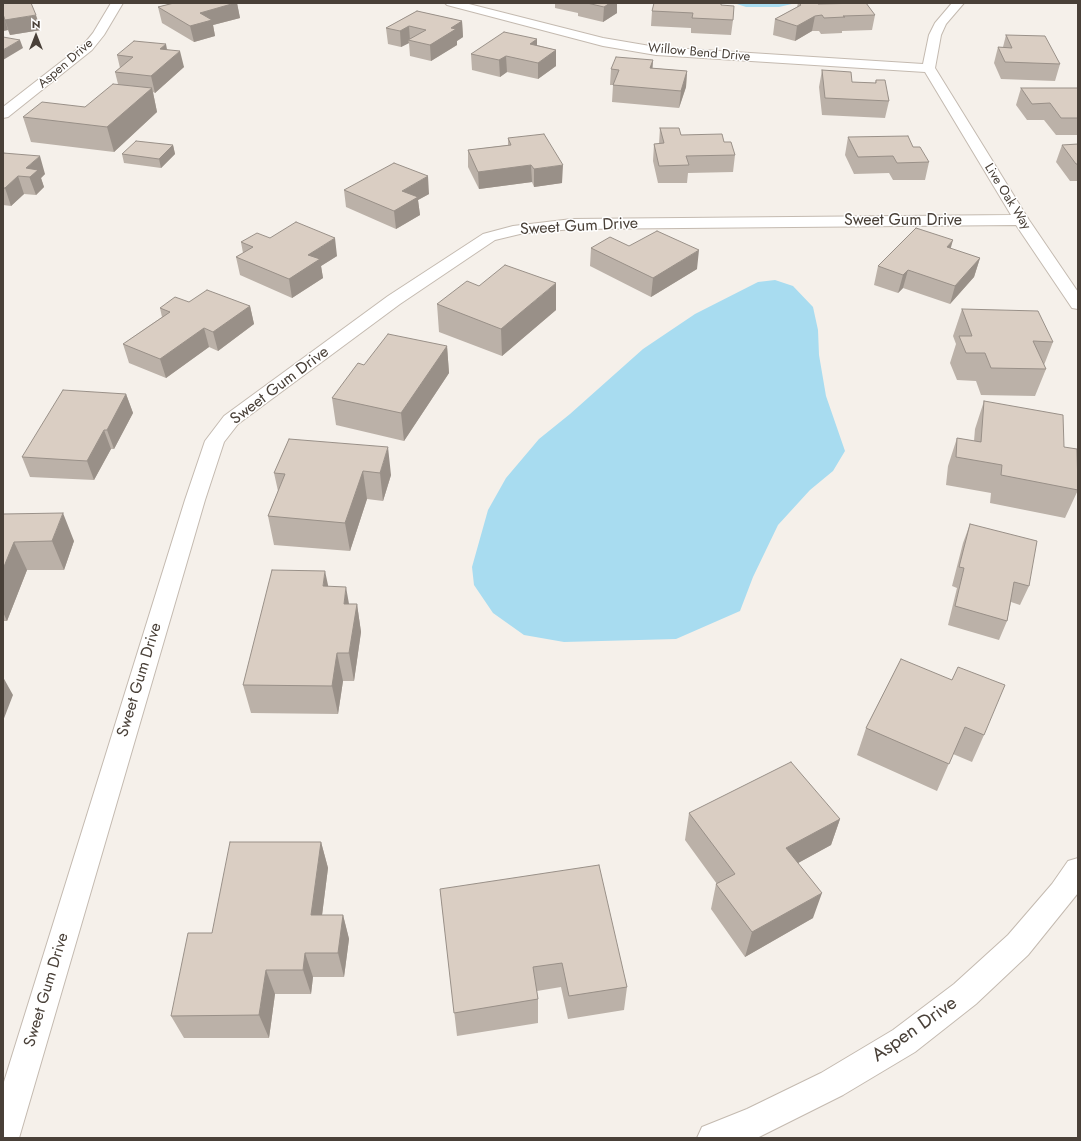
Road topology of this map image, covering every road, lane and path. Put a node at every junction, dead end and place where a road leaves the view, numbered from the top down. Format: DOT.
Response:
graph roads {
  1 [pos="117,3"];
  2 [pos="451,3"];
  3 [pos="958,3"];
  4 [pos="929,68"];
  5 [pos="3,114"];
  6 [pos="1021,220"];
  7 [pos="1078,304"];
  8 [pos="1078,870"];
  9 [pos="3,1138"];
  10 [pos="713,1138"];
  1 -- 5 [label="street, Aspen Drive"];
  2 -- 4 [label="street, Willow Bend Drive"];
  3 -- 4 [label="street"];
  4 -- 6 [label="street, Live Oak Way"];
  6 -- 7 [label="street, Live Oak Way"];
  6 -- 9 [label="street, Sweet Gum Drive"];
  8 -- 10 [label="street, Aspen Drive"];
}
